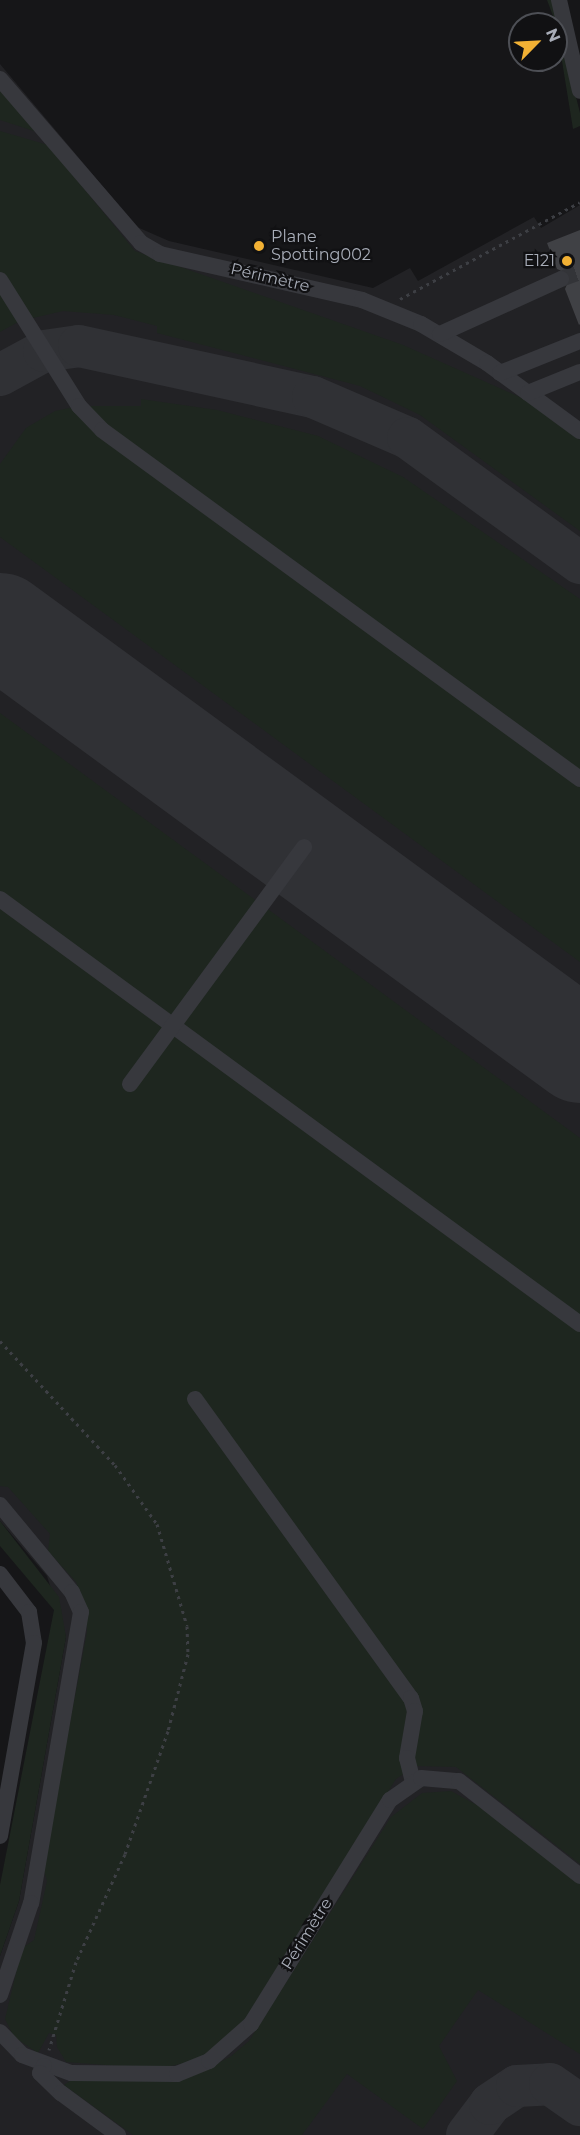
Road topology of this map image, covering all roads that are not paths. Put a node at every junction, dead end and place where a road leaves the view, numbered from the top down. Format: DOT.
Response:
graph roads {
  1 [pos="559,0"];
  2 [pos="0,79"];
  3 [pos="580,91"];
  4 [pos="561,279"];
  5 [pos="0,280"];
  6 [pos="440,334"];
  7 [pos="580,341"];
  8 [pos="580,372"];
  9 [pos="500,373"];
  10 [pos="528,393"];
  11 [pos="580,431"];
  12 [pos="580,779"];
  13 [pos="304,847"];
  14 [pos="0,899"];
  15 [pos="174,1024"];
  16 [pos="130,1084"];
  17 [pos="580,1324"];
  18 [pos="195,1399"];
  19 [pos="0,1506"];
  20 [pos="0,1574"];
  21 [pos="413,1782"];
  22 [pos="0,1836"];
  23 [pos="580,1876"];
  24 [pos="0,1995"];
  25 [pos="0,2032"];
  26 [pos="44,2066"];
  27 [pos="118,2135"];
  1 -- 3 [label="lane"];
  2 -- 6 [label="lane, Périmètre"];
  4 -- 6 [label="lane"];
  5 -- 12 [label="lane"];
  6 -- 9 [label="lane, Périmètre"];
  7 -- 9 [label="lane"];
  8 -- 10 [label="lane"];
  9 -- 10 [label="lane, Périmètre"];
  10 -- 11 [label="lane, Périmètre"];
  13 -- 15 [label="lane"];
  14 -- 15 [label="lane"];
  15 -- 16 [label="lane"];
  15 -- 17 [label="lane"];
  18 -- 21 [label="lane"];
  19 -- 24 [label="lane"];
  20 -- 22 [label="lane"];
  21 -- 23 [label="lane, Périmètre"];
  21 -- 26 [label="lane, Périmètre"];
  25 -- 26 [label="lane, Périmètre"];
  26 -- 27 [label="lane"];
}
